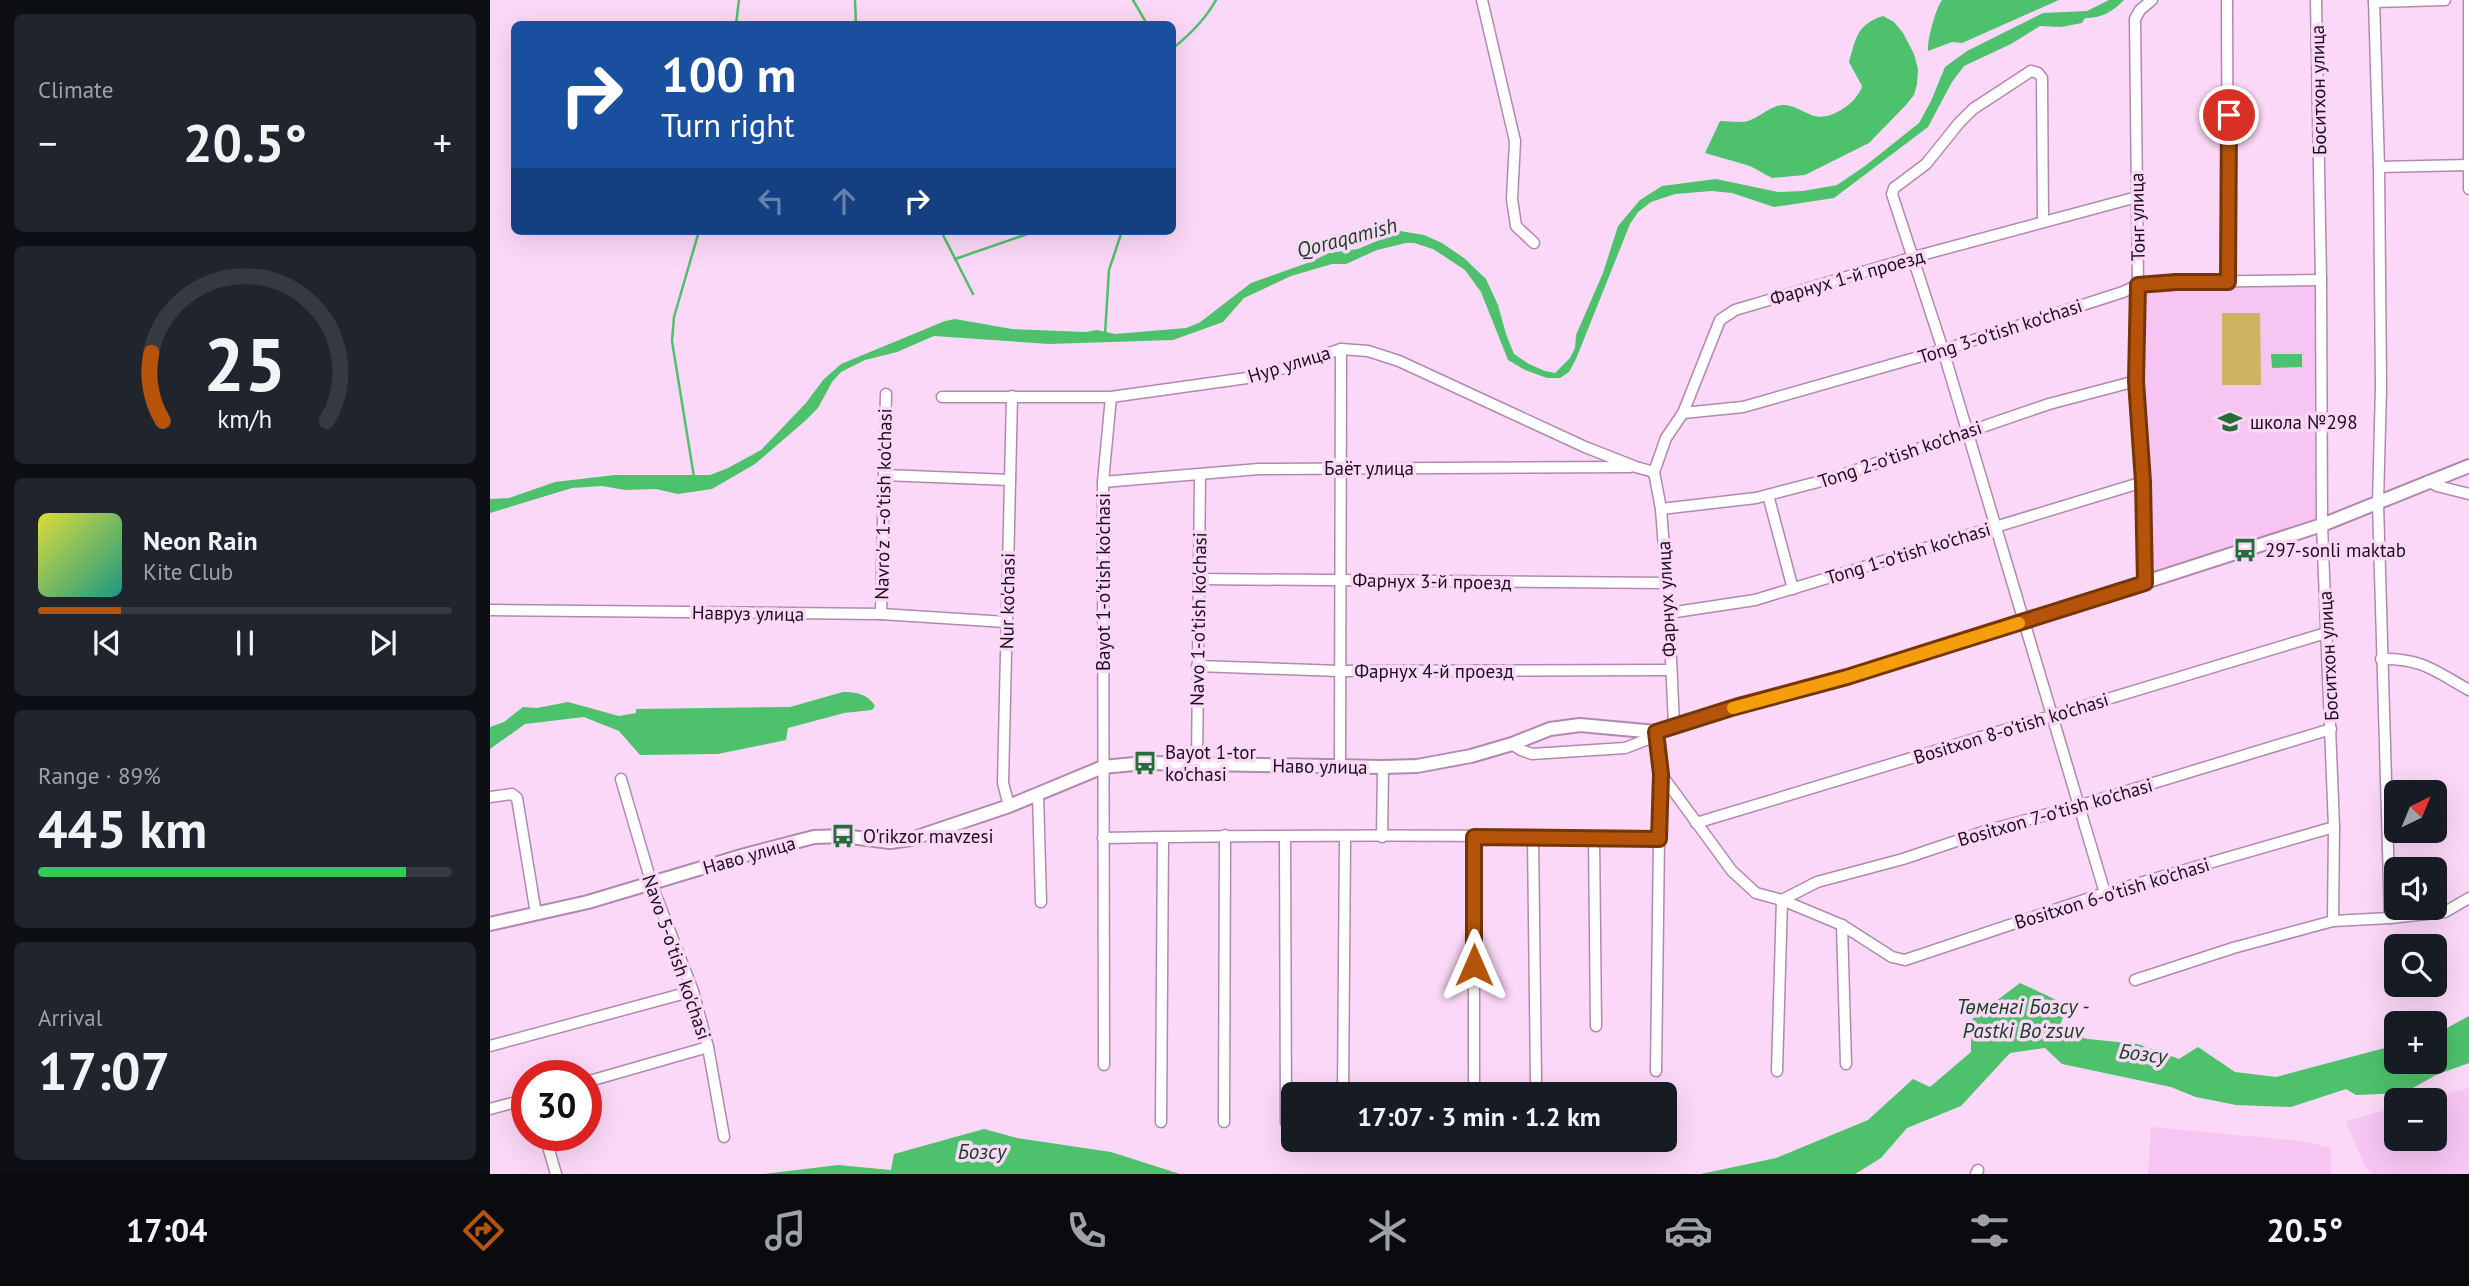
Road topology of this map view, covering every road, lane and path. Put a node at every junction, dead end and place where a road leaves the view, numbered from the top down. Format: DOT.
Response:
graph roads {
  1 [pos="1482,0"];
  2 [pos="2152,0"];
  3 [pos="2227,0"];
  4 [pos="2316,0"];
  5 [pos="2445,0"];
  6 [pos="2374,1"];
  7 [pos="2469,1"];
  8 [pos="2468,165"];
  9 [pos="2379,167"];
  10 [pos="2469,189"];
  11 [pos="2137,197"];
  12 [pos="2043,222"];
  13 [pos="1534,243"];
  14 [pos="1914,257"];
  15 [pos="2321,280"];
  16 [pos="2228,282"];
  17 [pos="2138,285"];
  18 [pos="1342,349"];
  19 [pos="1942,351"];
  20 [pos="2136,381"];
  21 [pos="886,394"];
  22 [pos="1012,396"];
  23 [pos="942,397"];
  24 [pos="1111,397"];
  25 [pos="1683,413"];
  26 [pos="1965,431"];
  27 [pos="2469,466"];
  28 [pos="1636,467"];
  29 [pos="1342,468"];
  30 [pos="1654,472"];
  31 [pos="884,475"];
  32 [pos="1200,475"];
  33 [pos="1010,480"];
  34 [pos="1103,481"];
  35 [pos="2428,481"];
  36 [pos="2143,482"];
  37 [pos="2469,494"];
  38 [pos="1768,495"];
  39 [pos="2378,503"];
  40 [pos="1661,509"];
  41 [pos="2322,525"];
  42 [pos="1994,526"];
  43 [pos="1199,579"];
  44 [pos="1341,580"];
  45 [pos="1666,583"];
  46 [pos="2145,583"];
  47 [pos="1793,589"];
  48 [pos="490,610"];
  49 [pos="1669,613"];
  50 [pos="881,614"];
  51 [pos="2024,621"];
  52 [pos="1006,622"];
  53 [pos="2326,633"];
  54 [pos="2381,659"];
  55 [pos="1197,666"];
  56 [pos="1670,670"];
  57 [pos="1340,671"];
  58 [pos="2469,690"];
  59 [pos="2051,717"];
  60 [pos="1674,726"];
  61 [pos="2331,729"];
  62 [pos="1656,734"];
  63 [pos="1512,744"];
  64 [pos="1197,764"];
  65 [pos="1103,767"];
  66 [pos="1340,767"];
  67 [pos="1383,767"];
  68 [pos="1661,774"];
  69 [pos="621,779"];
  70 [pos="1038,795"];
  71 [pos="490,797"];
  72 [pos="1009,806"];
  73 [pos="2078,806"];
  74 [pos="1696,823"];
  75 [pos="2334,827"];
  76 [pos="1225,835"];
  77 [pos="1533,836"];
  78 [pos="1163,837"];
  79 [pos="1345,837"];
  80 [pos="1382,837"];
  81 [pos="1474,837"];
  82 [pos="1594,837"];
  83 [pos="1103,838"];
  84 [pos="1285,838"];
  85 [pos="1659,839"];
  86 [pos="2388,857"];
  87 [pos="652,885"];
  88 [pos="2105,893"];
  89 [pos="2469,898"];
  90 [pos="1782,900"];
  91 [pos="1041,902"];
  92 [pos="2447,911"];
  93 [pos="536,914"];
  94 [pos="2384,918"];
  95 [pos="2333,920"];
  96 [pos="490,924"];
  97 [pos="1842,925"];
  98 [pos="2135,980"];
  99 [pos="693,991"];
  100 [pos="1596,1026"];
  101 [pos="490,1046"];
  102 [pos="708,1047"];
  103 [pos="1104,1065"];
  104 [pos="1846,1065"];
  105 [pos="1656,1071"];
  106 [pos="1777,1071"];
  107 [pos="602,1077"];
  108 [pos="1535,1080"];
  109 [pos="1286,1082"];
  110 [pos="1343,1082"];
  111 [pos="1474,1082"];
  112 [pos="511,1103"];
  113 [pos="490,1109"];
  114 [pos="1161,1122"];
  115 [pos="1224,1122"];
  116 [pos="724,1137"];
  117 [pos="549,1151"];
  118 [pos="556,1174"];
  1 -- 13 [label="street"];
  2 -- 11 [label="street, Тонг улица"];
  3 -- 16 [label="street"];
  4 -- 15 [label="street, Боситхон улица"];
  5 -- 6 [label="street"];
  6 -- 9 [label="street"];
  7 -- 8 [label="street"];
  8 -- 9 [label="street"];
  8 -- 10 [label="street"];
  9 -- 39 [label="street"];
  11 -- 12 [label="street, Фарнух 1-й проезд"];
  11 -- 17 [label="street, Тонг улица"];
  12 -- 14 [label="street, Фарнух 1-й проезд"];
  12 -- 14 [label="street"];
  14 -- 19 [label="street"];
  14 -- 25 [label="street, Фарнух 1-й проезд"];
  15 -- 16 [label="street, Tong 3-o'tish ko'chasi"];
  15 -- 41 [label="street, Боситхон улица"];
  16 -- 17 [label="street, Tong 3-o'tish ko'chasi"];
  17 -- 19 [label="street, Tong 3-o'tish ko'chasi"];
  17 -- 20 [label="street, Тонг улица"];
  18 -- 24 [label="street, Нур улица"];
  18 -- 28 [label="street, Нур улица"];
  18 -- 29 [label="street"];
  19 -- 25 [label="street, Tong 3-o'tish ko'chasi"];
  19 -- 26 [label="street"];
  20 -- 26 [label="street, Tong 2-o'tish ko'chasi"];
  20 -- 36 [label="street, Тонг улица"];
  21 -- 31 [label="street, Navro'z 1-o'tish ko'chasi"];
  22 -- 23 [label="street, Нур улица"];
  22 -- 24 [label="street, Нур улица"];
  22 -- 33 [label="street, Nur ko'chasi"];
  24 -- 34 [label="street, Bayot 1-o'tish ko'chasi"];
  25 -- 30 [label="street, Фарнух 1-й проезд"];
  26 -- 38 [label="street, Tong 2-o'tish ko'chasi"];
  26 -- 42 [label="street"];
  27 -- 35 [label="street"];
  28 -- 29 [label="street, Баёт улица"];
  28 -- 30 [label="street, Нур улица"];
  29 -- 32 [label="street, Баёт улица"];
  29 -- 44 [label="street"];
  30 -- 40 [label="street, Фарнух улица"];
  31 -- 33 [label="street"];
  31 -- 50 [label="street, Navro'z 1-o'tish ko'chasi"];
  32 -- 34 [label="street, Баёт улица"];
  32 -- 43 [label="street, Navo 1-o'tish ko'chasi"];
  33 -- 52 [label="street, Nur ko'chasi"];
  34 -- 65 [label="street, Bayot 1-o'tish ko'chasi"];
  35 -- 37 [label="street"];
  35 -- 39 [label="street"];
  36 -- 42 [label="street, Tong 1-o'tish ko'chasi"];
  36 -- 46 [label="street, Тонг улица"];
  38 -- 40 [label="street, Tong 2-o'tish ko'chasi"];
  38 -- 47 [label="street"];
  39 -- 41 [label="street"];
  39 -- 54 [label="street"];
  40 -- 45 [label="street, Фарнух улица"];
  41 -- 46 [label="street"];
  41 -- 53 [label="street, Боситхон улица"];
  42 -- 47 [label="street, Tong 1-o'tish ko'chasi"];
  42 -- 51 [label="street"];
  43 -- 44 [label="street, Фарнух 3-й проезд"];
  43 -- 55 [label="street, Navo 1-o'tish ko'chasi"];
  44 -- 45 [label="street, Фарнух 3-й проезд"];
  44 -- 57 [label="street"];
  45 -- 49 [label="street, Фарнух улица"];
  46 -- 51 [label="street"];
  47 -- 49 [label="street, Tong 1-o'tish ko'chasi"];
  48 -- 50 [label="street, Навруз улица"];
  49 -- 56 [label="street, Фарнух улица"];
  50 -- 52 [label="street, Навруз улица"];
  51 -- 59 [label="street"];
  51 -- 60 [label="street"];
  52 -- 72 [label="street, Nur ko'chasi"];
  53 -- 59 [label="street, Bositxon 8-o'tish ko'chasi"];
  53 -- 61 [label="street, Боситхон улица"];
  54 -- 58 [label="street"];
  54 -- 86 [label="street"];
  55 -- 57 [label="street, Фарнух 4-й проезд"];
  55 -- 64 [label="street, Navo 1-o'tish ko'chasi"];
  56 -- 57 [label="street, Фарнух 4-й проезд"];
  56 -- 60 [label="street, Фарнух улица"];
  57 -- 66 [label="street"];
  59 -- 73 [label="street"];
  59 -- 74 [label="street, Bositxon 8-o'tish ko'chasi"];
  60 -- 62 [label="street"];
  61 -- 73 [label="street, Bositxon 7-o'tish ko'chasi"];
  61 -- 75 [label="street, Боситхон улица"];
  62 -- 63 [label="street, Наво улица"];
  62 -- 63 [label="street"];
  62 -- 68 [label="street"];
  63 -- 67 [label="street, Наво улица"];
  64 -- 65 [label="street, Наво улица"];
  64 -- 66 [label="street, Наво улица"];
  65 -- 70 [label="street, Наво улица"];
  65 -- 83 [label="street, Bayot 1-o'tish ko'chasi"];
  66 -- 67 [label="street, Наво улица"];
  67 -- 80 [label="street"];
  68 -- 74 [label="street"];
  68 -- 85 [label="street"];
  69 -- 87 [label="street, Navo 5-o'tish ko'chasi"];
  70 -- 72 [label="street, Наво улица"];
  70 -- 91 [label="street"];
  71 -- 93 [label="street"];
  72 -- 87 [label="street, Наво улица"];
  73 -- 88 [label="street"];
  73 -- 90 [label="street, Bositxon 7-o'tish ko'chasi"];
  74 -- 90 [label="street"];
  75 -- 88 [label="street, Bositxon 6-o'tish ko'chasi"];
  75 -- 95 [label="street, Боситхон улица"];
  76 -- 78 [label="street"];
  76 -- 84 [label="street"];
  76 -- 115 [label="street"];
  77 -- 81 [label="street"];
  77 -- 82 [label="street"];
  77 -- 108 [label="street"];
  78 -- 83 [label="street"];
  78 -- 114 [label="street"];
  79 -- 80 [label="street"];
  79 -- 84 [label="street"];
  79 -- 110 [label="street"];
  80 -- 81 [label="street"];
  81 -- 111 [label="street"];
  82 -- 85 [label="street"];
  82 -- 100 [label="street"];
  83 -- 103 [label="street, Bayot 1-o'tish ko'chasi"];
  84 -- 109 [label="street"];
  85 -- 105 [label="street"];
  87 -- 93 [label="street, Наво улица"];
  87 -- 99 [label="street, Navo 5-o'tish ko'chasi"];
  88 -- 97 [label="street, Bositxon 6-o'tish ko'chasi"];
  89 -- 92 [label="street"];
  90 -- 97 [label="street"];
  90 -- 106 [label="street"];
  93 -- 96 [label="street, Наво улица"];
  94 -- 95 [label="street"];
  95 -- 98 [label="street"];
  97 -- 104 [label="street"];
  99 -- 101 [label="street"];
  99 -- 102 [label="street, Navo 5-o'tish ko'chasi"];
  102 -- 107 [label="street"];
  102 -- 116 [label="street, Navo 5-o'tish ko'chasi"];
  112 -- 113 [label="street"];
  117 -- 118 [label="street"];
}
